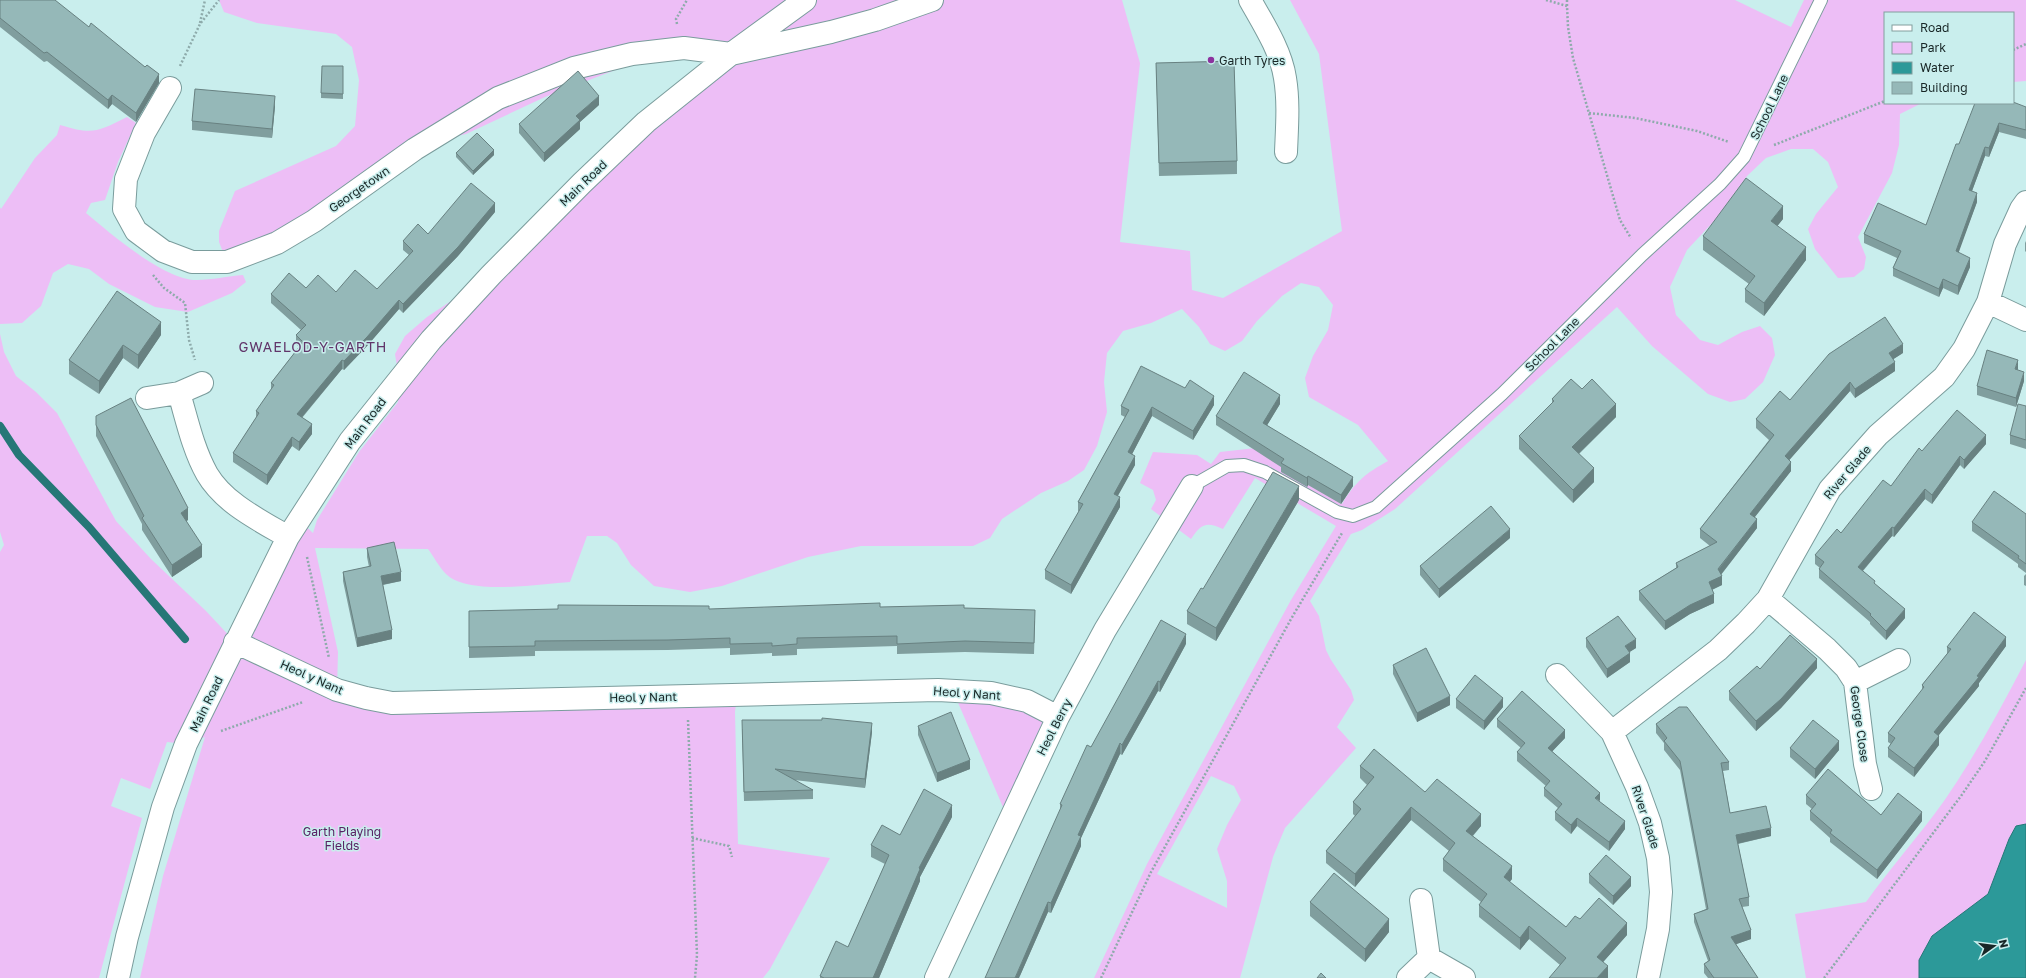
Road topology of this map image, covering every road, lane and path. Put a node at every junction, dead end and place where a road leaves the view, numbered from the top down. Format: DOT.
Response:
graph roads {
  1 [pos="206,0"];
  2 [pos="219,0"];
  3 [pos="805,0"];
  4 [pos="932,0"];
  5 [pos="1250,0"];
  6 [pos="1546,0"];
  7 [pos="1567,0"];
  8 [pos="1821,0"];
  9 [pos="1567,6"];
  10 [pos="200,24"];
  11 [pos="2026,44"];
  12 [pos="2014,50"];
  13 [pos="731,54"];
  14 [pos="170,88"];
  15 [pos="1884,101"];
  16 [pos="1589,113"];
  17 [pos="1286,152"];
  18 [pos="1747,153"];
  19 [pos="2026,202"];
  20 [pos="1642,255"];
  21 [pos="151,273"];
  22 [pos="1988,302"];
  23 [pos="2026,320"];
  24 [pos="202,383"];
  25 [pos="179,393"];
  26 [pos="147,398"];
  27 [pos="1192,486"];
  28 [pos="1353,516"];
  29 [pos="288,537"];
  30 [pos="1768,599"];
  31 [pos="235,642"];
  32 [pos="1899,660"];
  33 [pos="1557,676"];
  34 [pos="1855,682"];
  35 [pos="2026,688"];
  36 [pos="687,696"];
  37 [pos="1058,717"];
  38 [pos="1612,732"];
  39 [pos="1871,789"];
  40 [pos="692,838"];
  41 [pos="732,856"];
  42 [pos="1421,900"];
  43 [pos="1429,958"];
  44 [pos="118,978"];
  45 [pos="695,978"];
  46 [pos="936,978"];
  47 [pos="1101,978"];
  48 [pos="1408,978"];
  49 [pos="1464,978"];
  50 [pos="1648,978"];
  51 [pos="1824,978"];
  1 -- 10 [label="path"];
  2 -- 10 [label="path"];
  3 -- 13 [label="street, Main Road"];
  4 -- 13 [label="street"];
  5 -- 17 [label="street"];
  6 -- 9 [label="path"];
  7 -- 9 [label="path"];
  8 -- 18 [label="lane, School Lane"];
  9 -- 16 [label="path"];
  10 -- 14 [label="path"];
  11 -- 12 [label="path"];
  13 -- 14 [label="street, Georgetown"];
  13 -- 29 [label="street, Main Road"];
  15 -- 18 [label="path"];
  16 -- 18 [label="path"];
  16 -- 20 [label="path"];
  18 -- 20 [label="lane, School Lane"];
  19 -- 22 [label="street, River Glade"];
  20 -- 28 [label="lane, School Lane"];
  21 -- 24 [label="path"];
  22 -- 23 [label="street"];
  22 -- 30 [label="street, River Glade"];
  24 -- 25 [label="street"];
  25 -- 26 [label="street"];
  25 -- 29 [label="street"];
  27 -- 28 [label="lane"];
  27 -- 37 [label="street, Heol Berry"];
  28 -- 47 [label="path"];
  29 -- 31 [label="street, Main Road"];
  30 -- 34 [label="street, George Close"];
  30 -- 38 [label="street, River Glade"];
  31 -- 36 [label="street, Heol y Nant"];
  31 -- 44 [label="street, Main Road"];
  32 -- 34 [label="street"];
  33 -- 38 [label="street, River Glade"];
  34 -- 39 [label="street, George Close"];
  35 -- 51 [label="path"];
  36 -- 37 [label="street, Heol y Nant"];
  36 -- 40 [label="path"];
  37 -- 46 [label="street, Heol Berry"];
  38 -- 50 [label="street, River Glade"];
  40 -- 41 [label="path"];
  40 -- 45 [label="path"];
  42 -- 43 [label="street"];
  43 -- 48 [label="street"];
  43 -- 49 [label="street"];
}
